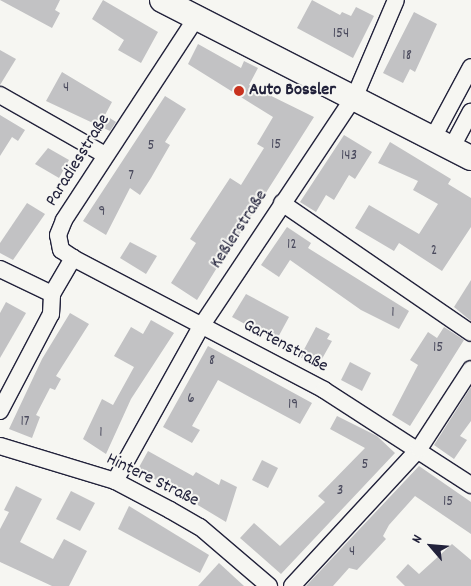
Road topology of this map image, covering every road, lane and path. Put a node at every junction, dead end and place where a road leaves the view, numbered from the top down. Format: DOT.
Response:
graph roads {
  1 [pos="162,0"];
  2 [pos="396,0"];
  3 [pos="196,18"];
  4 [pos="471,67"];
  5 [pos="0,95"];
  6 [pos="355,96"];
  7 [pos="471,112"];
  8 [pos="452,147"];
  9 [pos="105,155"];
  10 [pos="282,203"];
  11 [pos="72,258"];
  12 [pos="0,269"];
  13 [pos="52,294"];
  14 [pos="202,326"];
  15 [pos="471,332"];
  16 [pos="471,369"];
  17 [pos="0,411"];
  18 [pos="0,446"];
  19 [pos="419,449"];
  20 [pos="115,481"];
  21 [pos="471,485"];
  22 [pos="269,586"];
  23 [pos="292,586"];
  1 -- 3 [label="street"];
  2 -- 6 [label="street, Keßlerstraße"];
  3 -- 6 [label="street"];
  3 -- 9 [label="street, Paradiesstraße"];
  4 -- 8 [label="street"];
  5 -- 9 [label="street"];
  6 -- 8 [label="street"];
  6 -- 10 [label="street, Keßlerstraße"];
  7 -- 8 [label="street"];
  9 -- 11 [label="street, Paradiesstraße"];
  10 -- 14 [label="street, Keßlerstraße"];
  10 -- 15 [label="street"];
  11 -- 13 [label="street"];
  11 -- 14 [label="street, Gartenstraße"];
  12 -- 13 [label="street"];
  13 -- 17 [label="street"];
  14 -- 19 [label="street, Gartenstraße"];
  14 -- 20 [label="street, Keßlerstraße"];
  16 -- 19 [label="street"];
  18 -- 20 [label="street, Hintere Straße"];
  19 -- 21 [label="street, Gartenstraße"];
  19 -- 23 [label="street"];
  20 -- 22 [label="street, Hintere Straße"];
}
